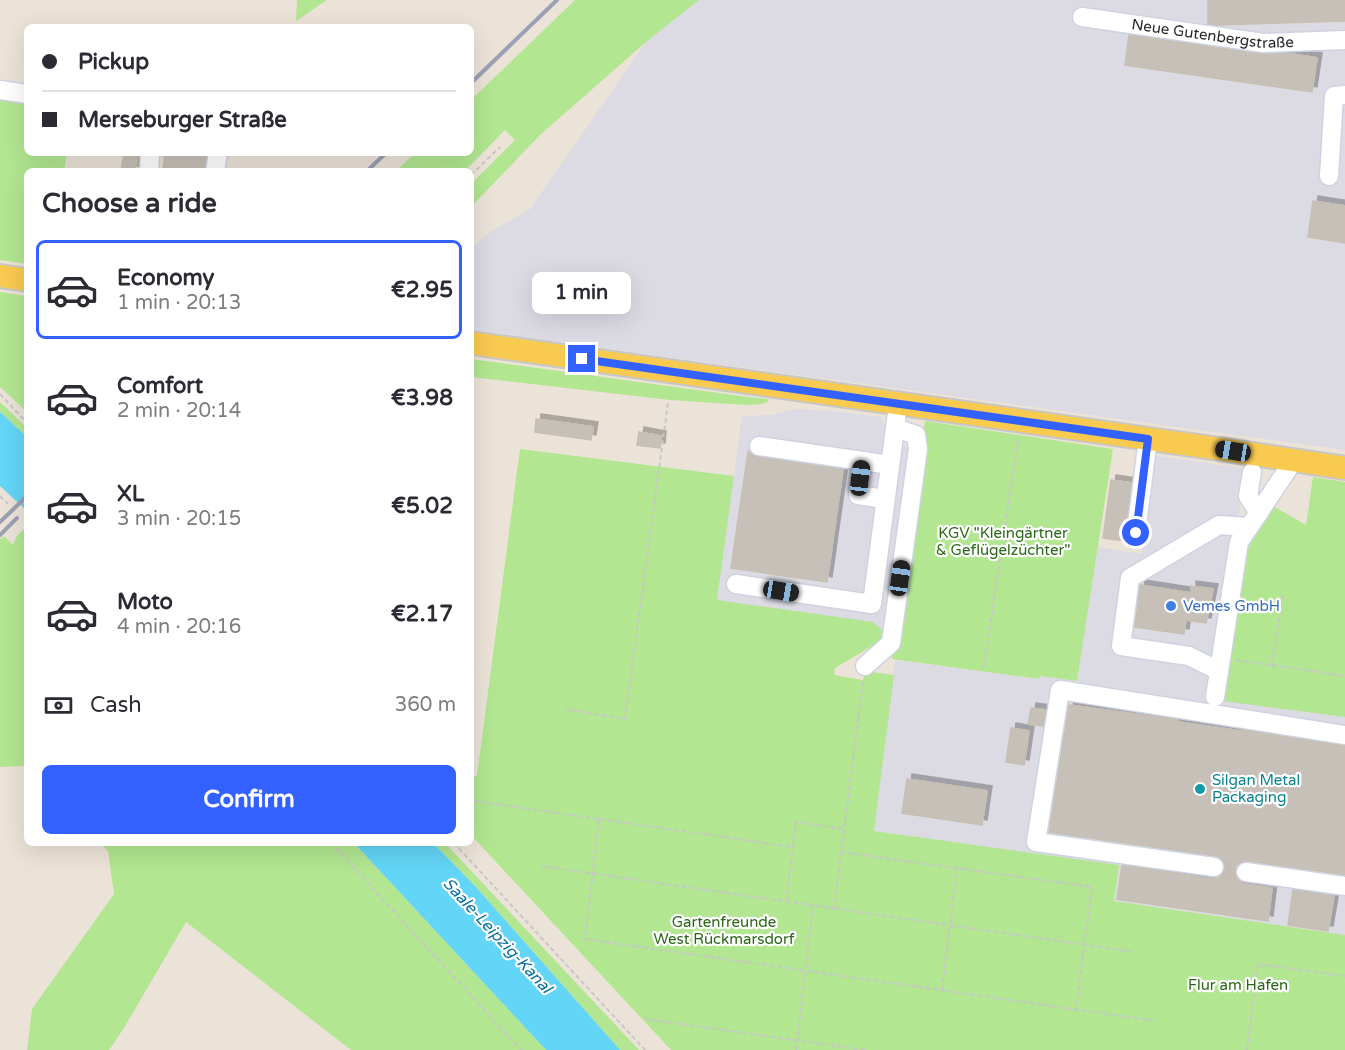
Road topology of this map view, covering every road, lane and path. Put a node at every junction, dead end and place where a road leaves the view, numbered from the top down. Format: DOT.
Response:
graph roads {
  1 [pos="1082,17"];
  2 [pos="1345,40"];
  3 [pos="0,90"];
  4 [pos="24,94"];
  5 [pos="1345,95"];
  6 [pos="500,147"];
  7 [pos="474,172"];
  8 [pos="1329,176"];
  9 [pos="0,276"];
  10 [pos="24,280"];
  11 [pos="474,343"];
  12 [pos="0,394"];
  13 [pos="669,403"];
  14 [pos="898,404"];
  15 [pos="24,420"];
  16 [pos="1021,421"];
  17 [pos="895,428"];
  18 [pos="1148,439"];
  19 [pos="759,447"];
  20 [pos="1294,460"];
  21 [pos="862,461"];
  22 [pos="890,465"];
  23 [pos="1345,468"];
  24 [pos="1252,472"];
  25 [pos="0,496"];
  26 [pos="885,499"];
  27 [pos="8,504"];
  28 [pos="1254,520"];
  29 [pos="1136,533"];
  30 [pos="736,584"];
  31 [pos="1283,592"];
  32 [pos="1220,664"];
  33 [pos="865,666"];
  34 [pos="1272,666"];
  35 [pos="984,667"];
  36 [pos="1345,676"];
  37 [pos="1215,697"];
  38 [pos="564,709"];
  39 [pos="1345,735"];
  40 [pos="474,801"];
  41 [pos="599,819"];
  42 [pos="844,829"];
  43 [pos="334,846"];
  44 [pos="457,846"];
  45 [pos="793,847"];
  46 [pos="841,852"];
  47 [pos="541,866"];
  48 [pos="1214,867"];
  49 [pos="957,868"];
  50 [pos="1246,872"];
  51 [pos="593,874"];
  52 [pos="1345,886"];
  53 [pos="786,902"];
  54 [pos="813,906"];
  55 [pos="834,909"];
  56 [pos="950,926"];
  57 [pos="1084,945"];
  58 [pos="1135,952"];
  59 [pos="805,970"];
  60 [pos="1345,976"];
  61 [pos="942,990"];
  62 [pos="1076,1009"];
  63 [pos="645,1019"];
  64 [pos="1156,1021"];
  65 [pos="797,1040"];
  66 [pos="521,1050"];
  67 [pos="645,1050"];
  68 [pos="796,1050"];
  69 [pos="865,1050"];
  70 [pos="1247,1050"];
  1 -- 2 [label="street, Neue Gutenbergstraße"];
  3 -- 4 [label="street"];
  5 -- 8 [label="street"];
  6 -- 7 [label="path"];
  9 -- 10 [label="main road"];
  11 -- 14 [label="main road"];
  12 -- 15 [label="path"];
  13 -- 38 [label="path"];
  14 -- 16 [label="main road"];
  14 -- 17 [label="street"];
  16 -- 18 [label="main road"];
  16 -- 35 [label="path"];
  17 -- 22 [label="street"];
  17 -- 33 [label="street"];
  18 -- 20 [label="main road"];
  18 -- 29 [label="street"];
  19 -- 21 [label="street"];
  20 -- 23 [label="main road"];
  20 -- 28 [label="street"];
  21 -- 22 [label="street"];
  21 -- 26 [label="street"];
  22 -- 26 [label="street"];
  24 -- 28 [label="street"];
  25 -- 27 [label="path"];
  26 -- 30 [label="street"];
  28 -- 32 [label="street"];
  28 -- 32 [label="street"];
  31 -- 34 [label="path"];
  32 -- 34 [label="path"];
  32 -- 37 [label="street"];
  33 -- 42 [label="path"];
  34 -- 36 [label="path"];
  39 -- 48 [label="street"];
  40 -- 41 [label="path"];
  41 -- 45 [label="path"];
  41 -- 51 [label="path"];
  42 -- 45 [label="path"];
  42 -- 46 [label="path"];
  43 -- 66 [label="path"];
  44 -- 67 [label="path"];
  45 -- 53 [label="path"];
  46 -- 49 [label="path"];
  46 -- 55 [label="path"];
  47 -- 51 [label="path"];
  49 -- 56 [label="path"];
  49 -- 57 [label="path"];
  50 -- 52 [label="street"];
  51 -- 53 [label="path"];
  51 -- 59 [label="path"];
  53 -- 54 [label="path"];
  54 -- 55 [label="path"];
  54 -- 59 [label="path"];
  55 -- 56 [label="path"];
  56 -- 57 [label="path"];
  56 -- 61 [label="path"];
  57 -- 58 [label="path"];
  57 -- 62 [label="path"];
  59 -- 61 [label="path"];
  59 -- 65 [label="path"];
  60 -- 70 [label="path"];
  61 -- 62 [label="path"];
  62 -- 64 [label="path"];
  63 -- 65 [label="path"];
  65 -- 68 [label="path"];
  65 -- 69 [label="path"];
}
